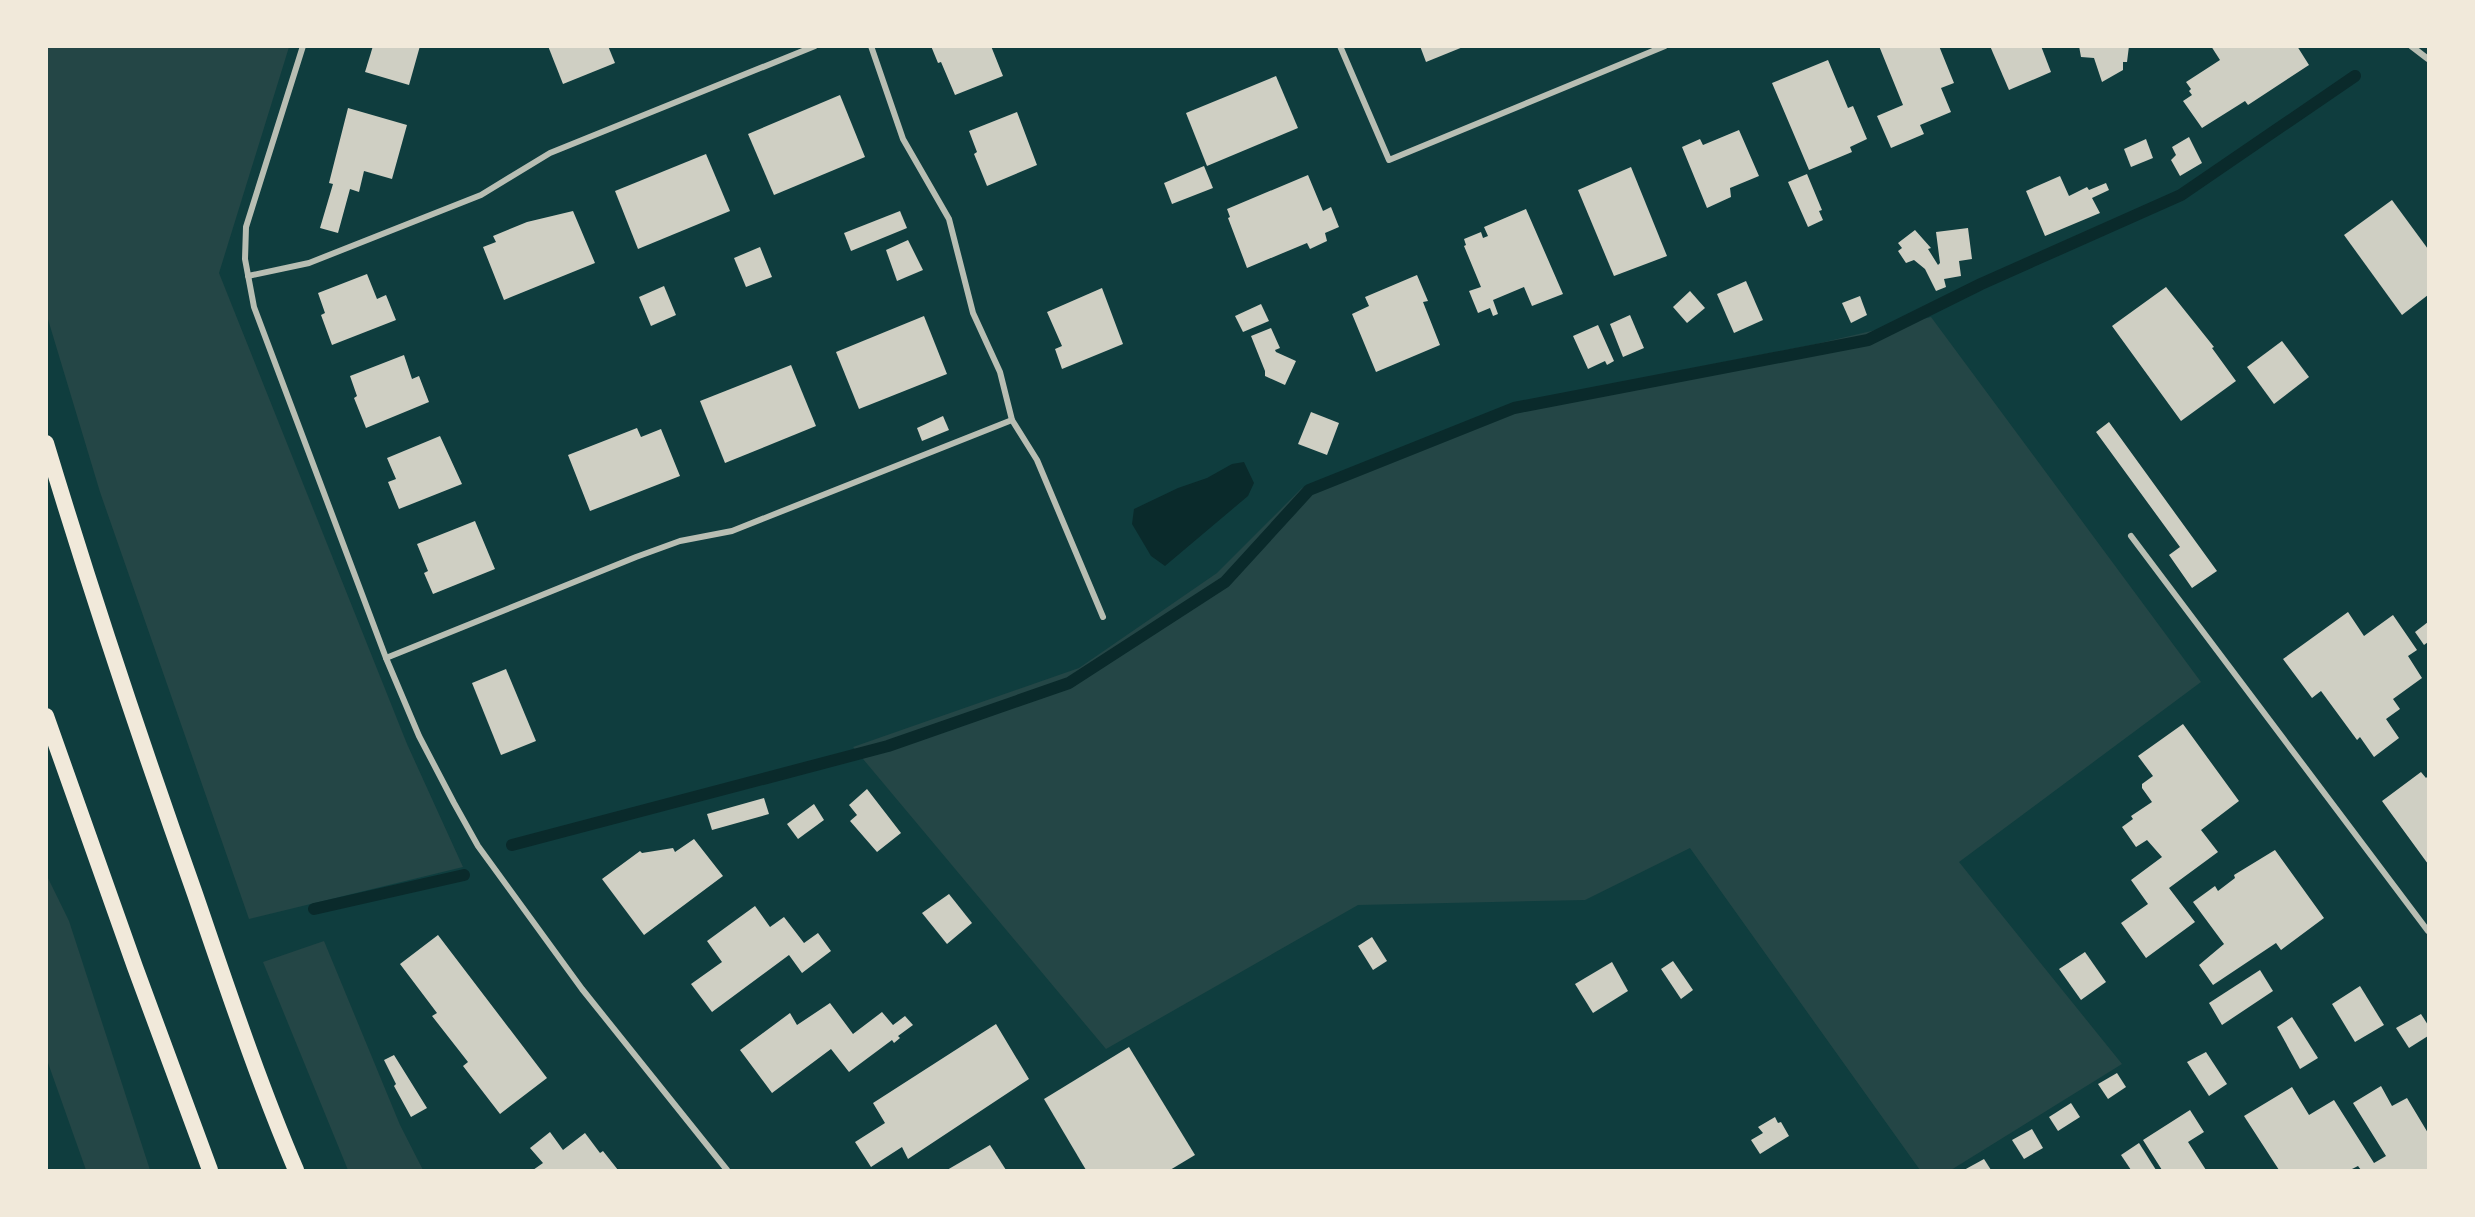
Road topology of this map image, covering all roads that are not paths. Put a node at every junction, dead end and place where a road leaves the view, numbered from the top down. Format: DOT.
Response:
graph roads {
  1 [pos="303,46"];
  2 [pos="815,46"];
  3 [pos="872,46"];
  4 [pos="1340,46"];
  5 [pos="1665,46"];
  6 [pos="2411,46"];
  7 [pos="2428,59"];
  8 [pos="248,276"];
  9 [pos="1012,420"];
  10 [pos="46,443"];
  11 [pos="2131,536"];
  12 [pos="1103,617"];
  13 [pos="386,658"];
  14 [pos="46,716"];
  15 [pos="2428,931"];
  16 [pos="210,1170"];
  17 [pos="296,1170"];
  18 [pos="727,1170"];
  1 -- 8 [label="street"];
  2 -- 8 [label="street"];
  3 -- 9 [label="street"];
  4 -- 5 [label="street"];
  6 -- 7 [label="street"];
  8 -- 13 [label="street"];
  9 -- 12 [label="street"];
  9 -- 13 [label="street"];
  10 -- 17 [label="highway"];
  11 -- 15 [label="street"];
  13 -- 18 [label="street"];
  14 -- 16 [label="highway"];
}
